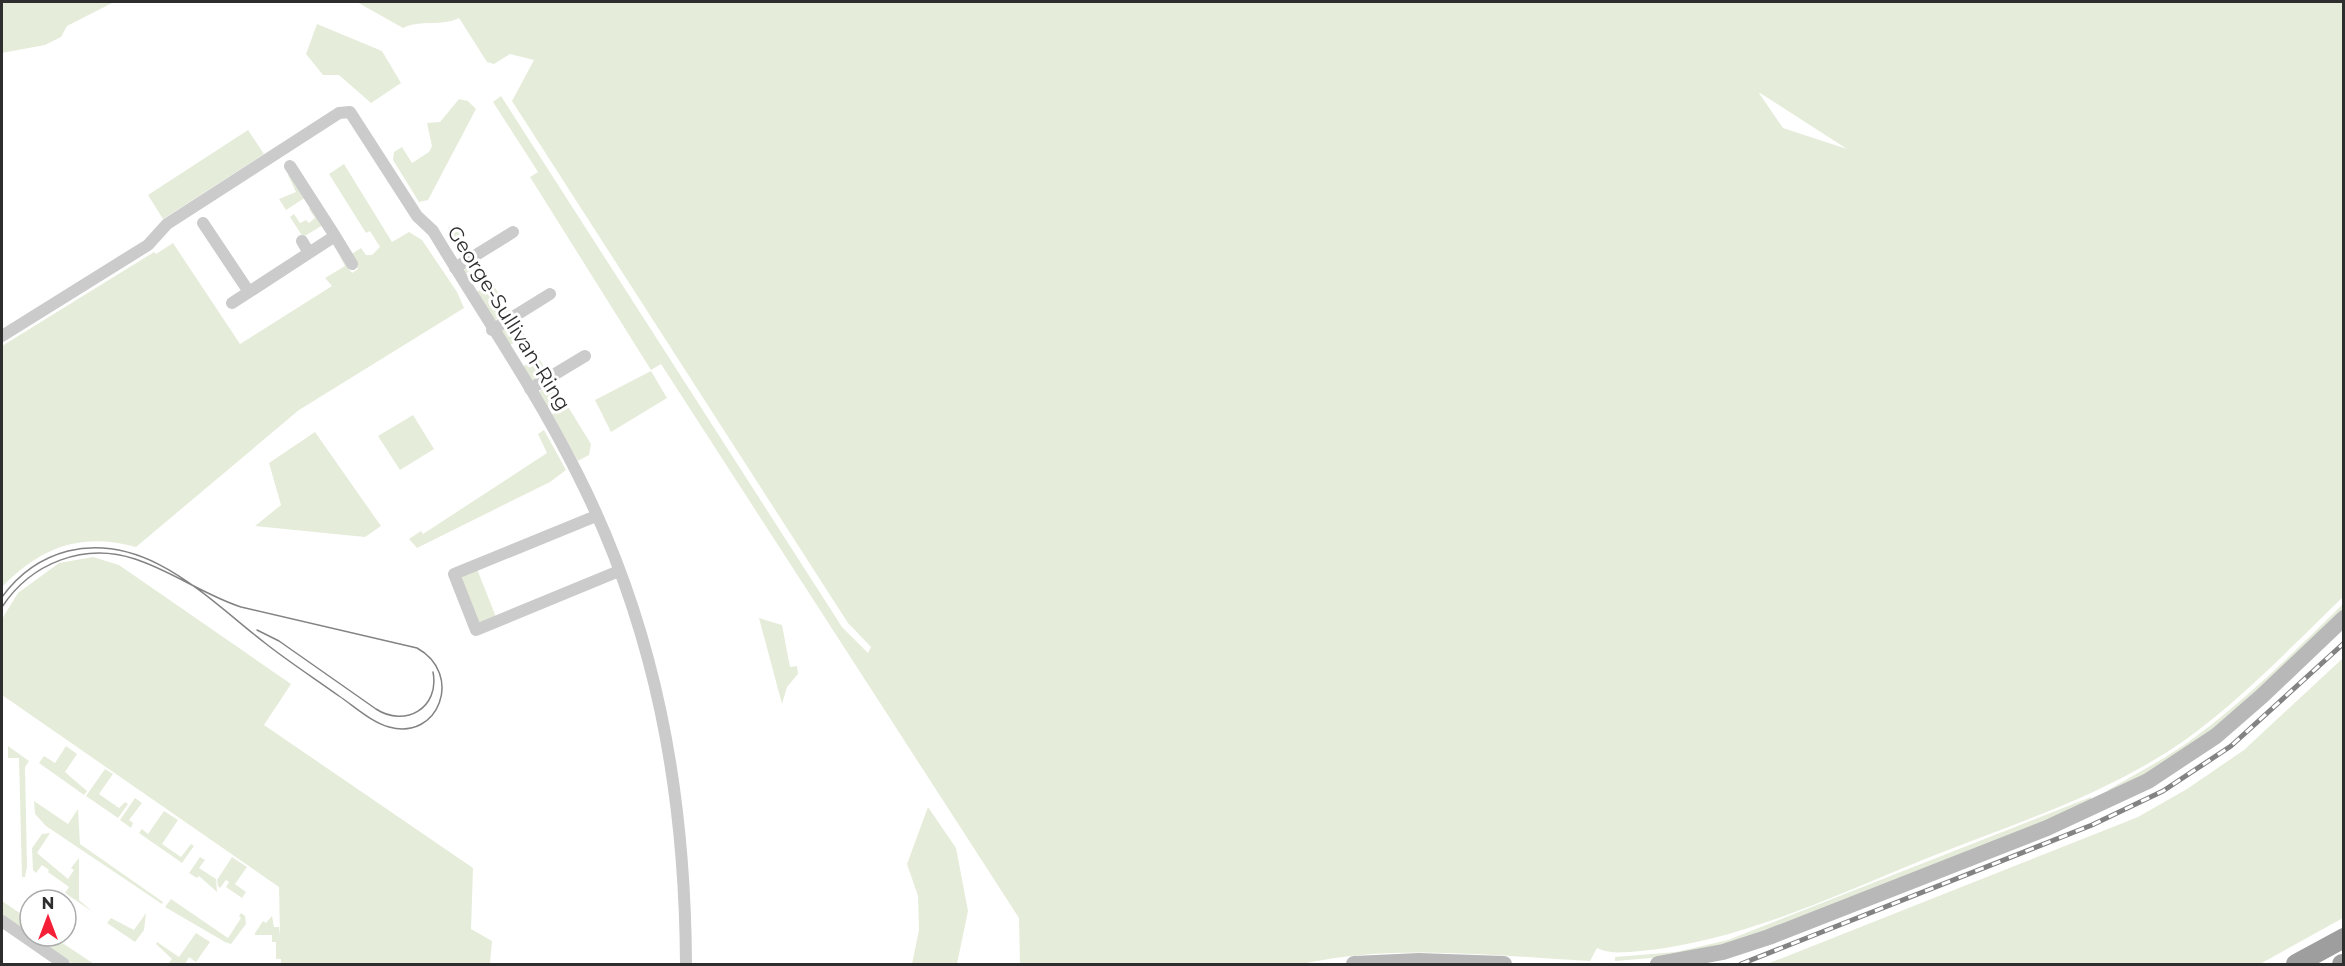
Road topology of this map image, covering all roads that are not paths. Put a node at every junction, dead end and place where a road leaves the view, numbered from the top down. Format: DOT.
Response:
graph roads {
  1 [pos="290,166"];
  2 [pos="203,223"];
  3 [pos="513,232"];
  4 [pos="335,236"];
  5 [pos="302,241"];
  6 [pos="309,253"];
  7 [pos="283,254"];
  8 [pos="352,264"];
  9 [pos="291,265"];
  10 [pos="263,266"];
  11 [pos="455,268"];
  12 [pos="271,278"];
  13 [pos="249,292"];
  14 [pos="550,294"];
  15 [pos="232,303"];
  16 [pos="492,330"];
  17 [pos="2,336"];
  18 [pos="585,356"];
  19 [pos="530,389"];
  20 [pos="596,516"];
  21 [pos="619,571"];
  22 [pos="2343,618"];
  23 [pos="2,921"];
  24 [pos="2343,938"];
  25 [pos="64,964"];
  26 [pos="686,964"];
  27 [pos="1354,964"];
  28 [pos="1504,964"];
  29 [pos="1658,964"];
  30 [pos="2296,964"];
  1 -- 4 [label="street"];
  2 -- 13 [label="street"];
  3 -- 11 [label="street"];
  4 -- 6 [label="street"];
  4 -- 8 [label="street"];
  5 -- 6 [label="street"];
  6 -- 9 [label="street"];
  7 -- 9 [label="street"];
  9 -- 12 [label="street"];
  10 -- 12 [label="street"];
  11 -- 16 [label="street, George-Sullivan-Ring"];
  11 -- 17 [label="street, George-Sullivan-Ring"];
  12 -- 13 [label="street"];
  13 -- 15 [label="street"];
  14 -- 16 [label="street"];
  16 -- 19 [label="street, George-Sullivan-Ring"];
  18 -- 19 [label="street"];
  19 -- 20 [label="street, George-Sullivan-Ring"];
  20 -- 21 [label="street, George-Sullivan-Ring"];
  20 -- 21 [label="street"];
  21 -- 26 [label="street, George-Sullivan-Ring"];
  22 -- 29 [label="main road"];
  23 -- 25 [label="street"];
  24 -- 30 [label="highway"];
  27 -- 28 [label="main road"];
}
